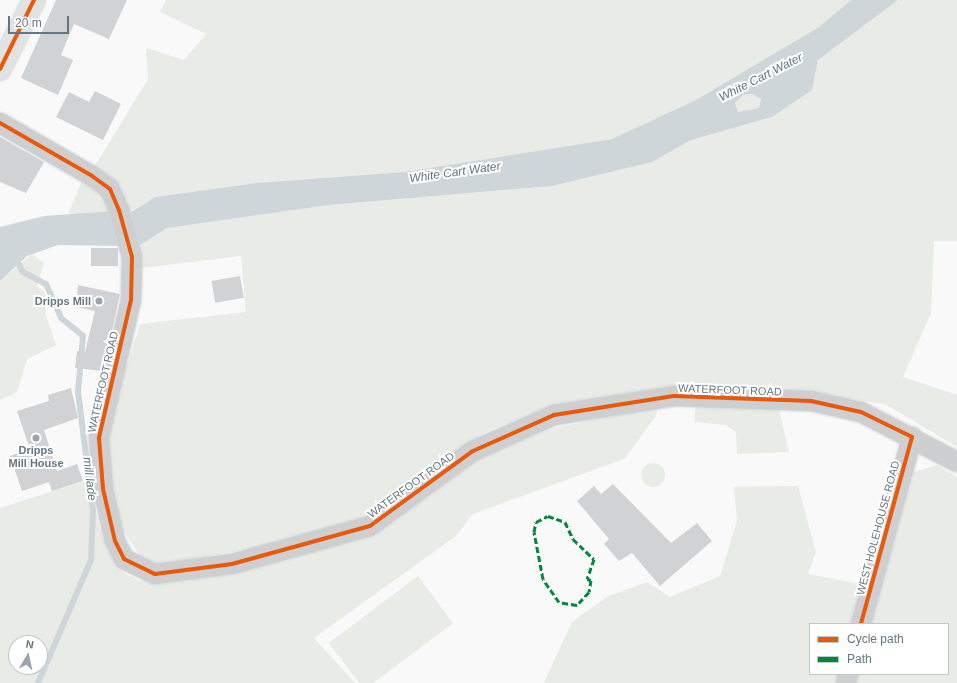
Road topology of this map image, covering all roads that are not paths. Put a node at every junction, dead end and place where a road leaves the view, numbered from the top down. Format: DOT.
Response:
graph roads {
  1 [pos="34,0"];
  2 [pos="0,69"];
  3 [pos="0,124"];
  4 [pos="912,437"];
  5 [pos="957,462"];
  6 [pos="862,623"];
  1 -- 2 [label="main road"];
  3 -- 4 [label="street, WATERFOOT ROAD"];
  4 -- 5 [label="street, WATERFOOT ROAD"];
  4 -- 6 [label="street, WEST HOLEHOUSE ROAD"];
}
